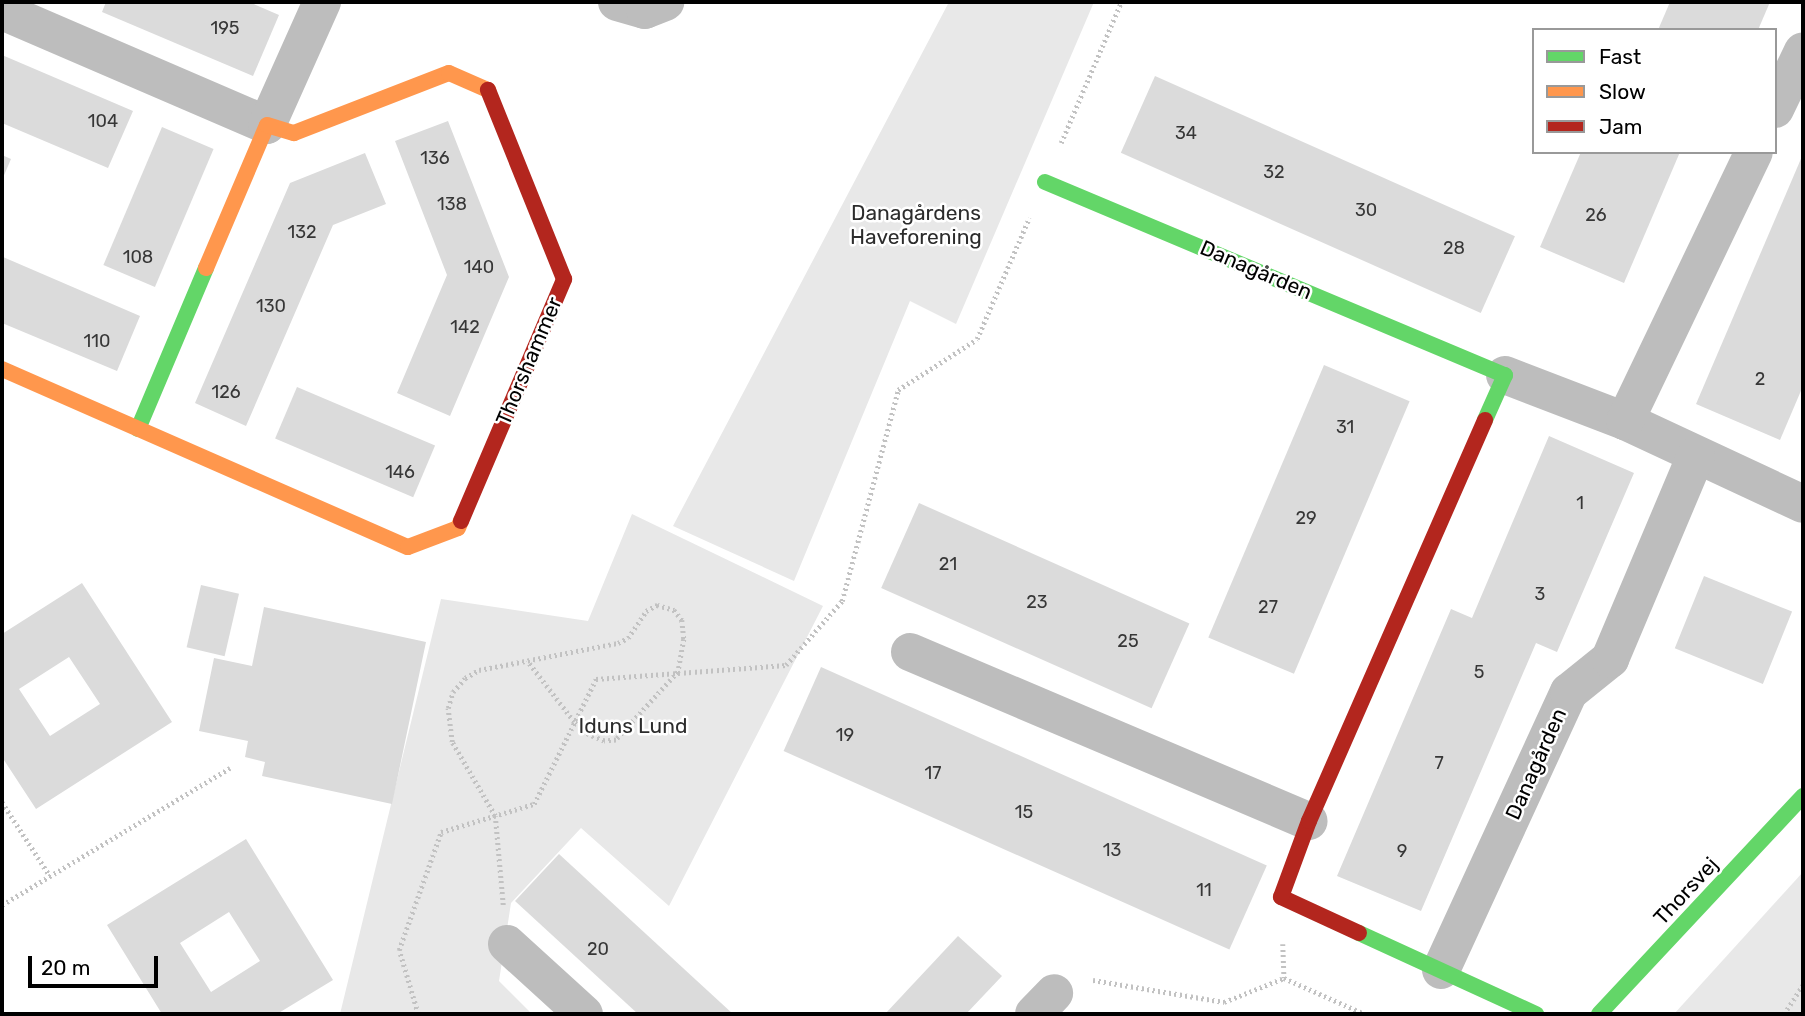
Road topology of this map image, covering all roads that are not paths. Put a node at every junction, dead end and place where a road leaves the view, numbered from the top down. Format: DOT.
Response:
graph roads {
  1 [pos="323,2"];
  2 [pos="617,2"];
  3 [pos="665,2"];
  4 [pos="2,11"];
  5 [pos="1803,51"];
  6 [pos="1777,105"];
  7 [pos="267,125"];
  8 [pos="1753,154"];
  9 [pos="1045,182"];
  10 [pos="2,369"];
  11 [pos="1505,375"];
  12 [pos="1625,421"];
  13 [pos="138,429"];
  14 [pos="1696,455"];
  15 [pos="1803,504"];
  16 [pos="910,652"];
  17 [pos="1803,796"];
  18 [pos="1308,821"];
  19 [pos="507,944"];
  20 [pos="1441,970"];
  21 [pos="583,1014"];
  22 [pos="1536,1014"];
  23 [pos="1599,1014"];
  1 -- 7 [label="street"];
  2 -- 3 [label="street"];
  4 -- 7 [label="street, Thorshammer"];
  5 -- 6 [label="street"];
  7 -- 13 [label="street"];
  7 -- 13 [label="street, Thorshammer"];
  8 -- 12 [label="street"];
  9 -- 11 [label="street, Danagården"];
  10 -- 13 [label="street, Thorshammer"];
  11 -- 12 [label="street, Danagården"];
  11 -- 18 [label="street"];
  12 -- 14 [label="street, Danagården"];
  14 -- 15 [label="street, Danagården"];
  14 -- 20 [label="street, Danagården"];
  16 -- 18 [label="street"];
  17 -- 23 [label="street, Thorsvej"];
  18 -- 20 [label="street"];
  19 -- 21 [label="street"];
  20 -- 22 [label="street"];
}
